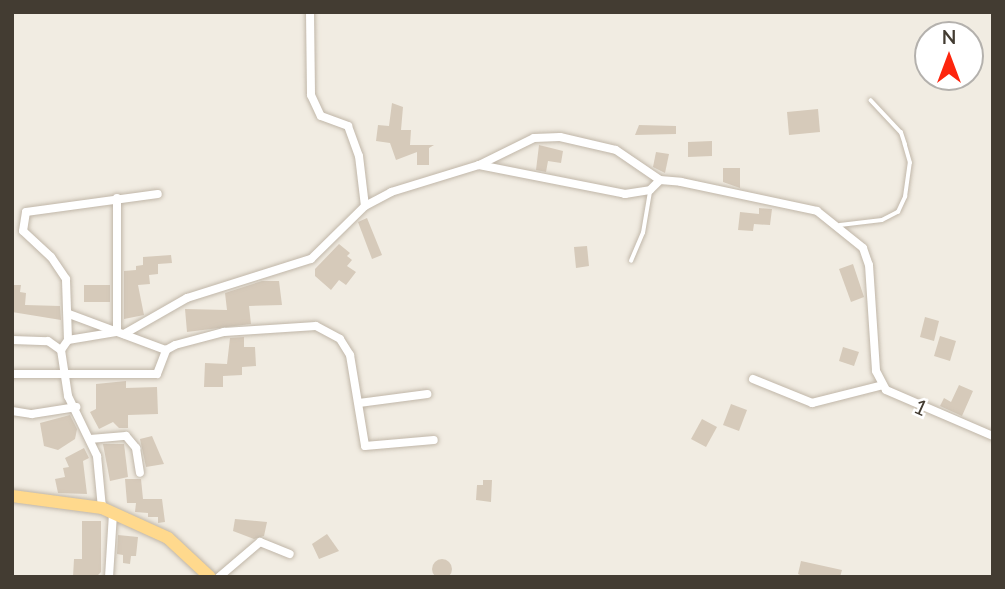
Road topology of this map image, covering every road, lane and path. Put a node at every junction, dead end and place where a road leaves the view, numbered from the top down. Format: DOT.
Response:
graph roads {
  1 [pos="310,12"];
  2 [pos="871,101"];
  3 [pos="479,165"];
  4 [pos="660,180"];
  5 [pos="650,190"];
  6 [pos="158,194"];
  7 [pos="117,198"];
  8 [pos="365,206"];
  9 [pos="840,225"];
  10 [pos="631,261"];
  11 [pos="69,314"];
  12 [pos="120,333"];
  13 [pos="12,340"];
  14 [pos="68,340"];
  15 [pos="166,350"];
  16 [pos="61,351"];
  17 [pos="12,374"];
  18 [pos="64,375"];
  19 [pos="753,379"];
  20 [pos="883,385"];
  21 [pos="427,394"];
  22 [pos="359,403"];
  23 [pos="76,407"];
  24 [pos="12,411"];
  25 [pos="993,436"];
  26 [pos="90,439"];
  27 [pos="434,440"];
  28 [pos="141,473"];
  29 [pos="12,496"];
  30 [pos="108,510"];
  31 [pos="290,554"];
  32 [pos="109,577"];
  33 [pos="210,577"];
  34 [pos="219,577"];
  1 -- 8 [label="street"];
  2 -- 9 [label="lane"];
  3 -- 4 [label="street"];
  3 -- 5 [label="street"];
  3 -- 8 [label="street"];
  4 -- 5 [label="street"];
  4 -- 9 [label="street"];
  5 -- 10 [label="lane"];
  6 -- 7 [label="street"];
  7 -- 11 [label="street"];
  7 -- 12 [label="street"];
  8 -- 12 [label="street"];
  9 -- 20 [label="street"];
  11 -- 12 [label="street"];
  11 -- 14 [label="street"];
  12 -- 14 [label="street"];
  12 -- 15 [label="street"];
  13 -- 16 [label="street"];
  14 -- 16 [label="street"];
  15 -- 18 [label="street"];
  15 -- 22 [label="street"];
  16 -- 18 [label="street"];
  17 -- 18 [label="street"];
  18 -- 23 [label="street"];
  19 -- 20 [label="street"];
  20 -- 25 [label="street, 1"];
  21 -- 22 [label="street"];
  22 -- 27 [label="street"];
  23 -- 24 [label="street"];
  23 -- 26 [label="street"];
  26 -- 28 [label="street"];
  26 -- 30 [label="street"];
  29 -- 30 [label="main road"];
  30 -- 32 [label="street"];
  30 -- 33 [label="main road"];
  31 -- 34 [label="street"];
}
